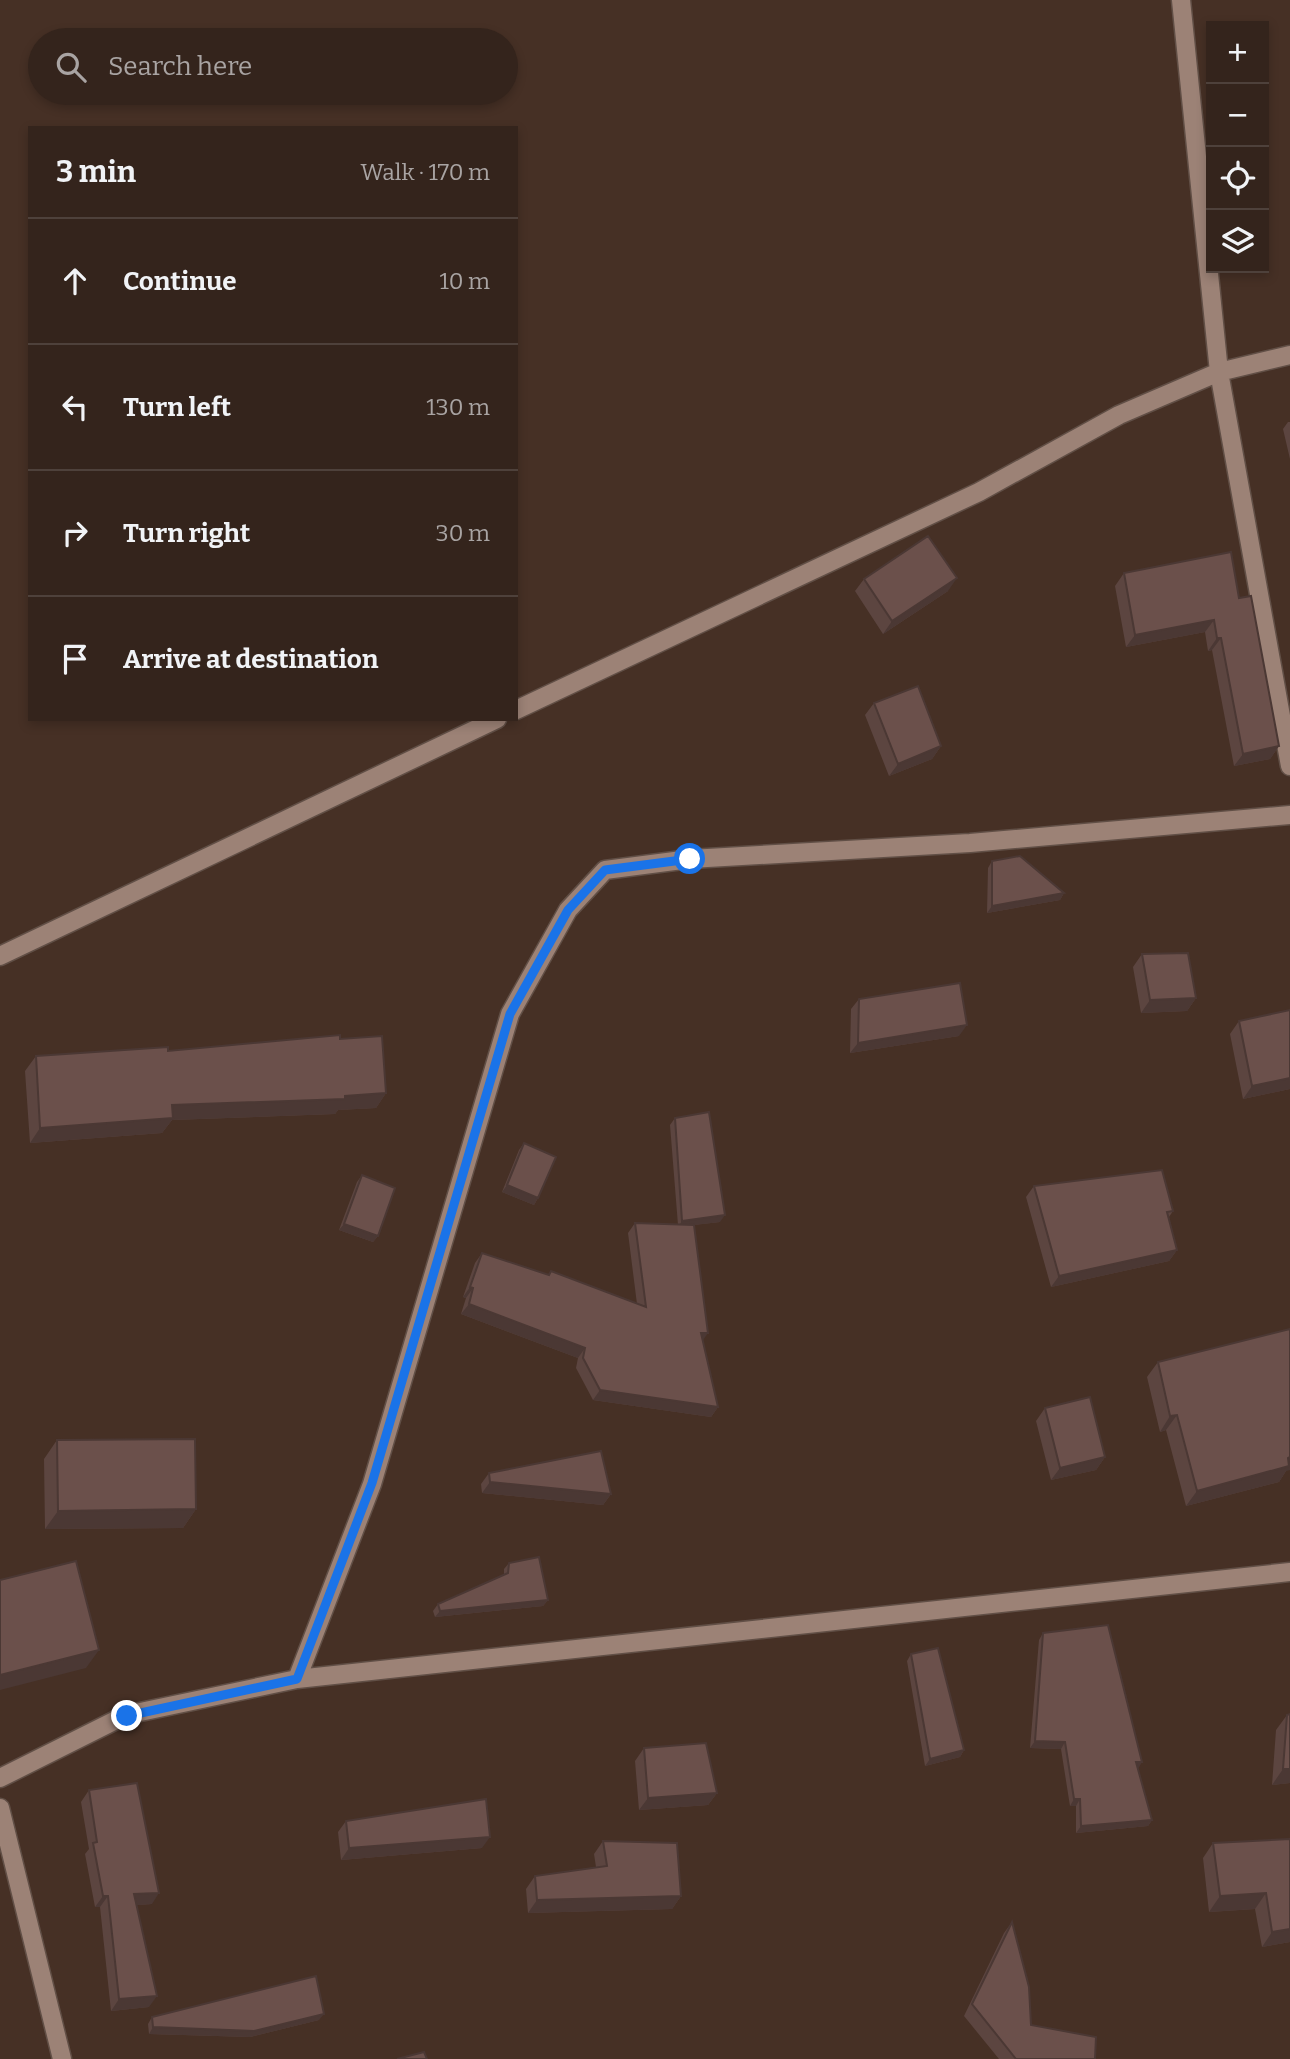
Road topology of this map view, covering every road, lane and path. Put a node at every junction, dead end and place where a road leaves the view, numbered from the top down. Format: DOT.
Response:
graph roads {
  1 [pos="1181,0"];
  2 [pos="1290,355"];
  3 [pos="1219,372"];
  4 [pos="518,709"];
  5 [pos="493,721"];
  6 [pos="1290,765"];
  7 [pos="1290,816"];
  8 [pos="0,957"];
  9 [pos="1290,1572"];
  10 [pos="297,1679"];
  11 [pos="0,1778"];
  12 [pos="0,1808"];
  13 [pos="62,2059"];
  1 -- 3 [label="street"];
  2 -- 3 [label="street"];
  3 -- 4 [label="street"];
  3 -- 6 [label="street"];
  5 -- 8 [label="street"];
  7 -- 10 [label="street"];
  9 -- 10 [label="street"];
  10 -- 11 [label="street"];
  12 -- 13 [label="street"];
}
